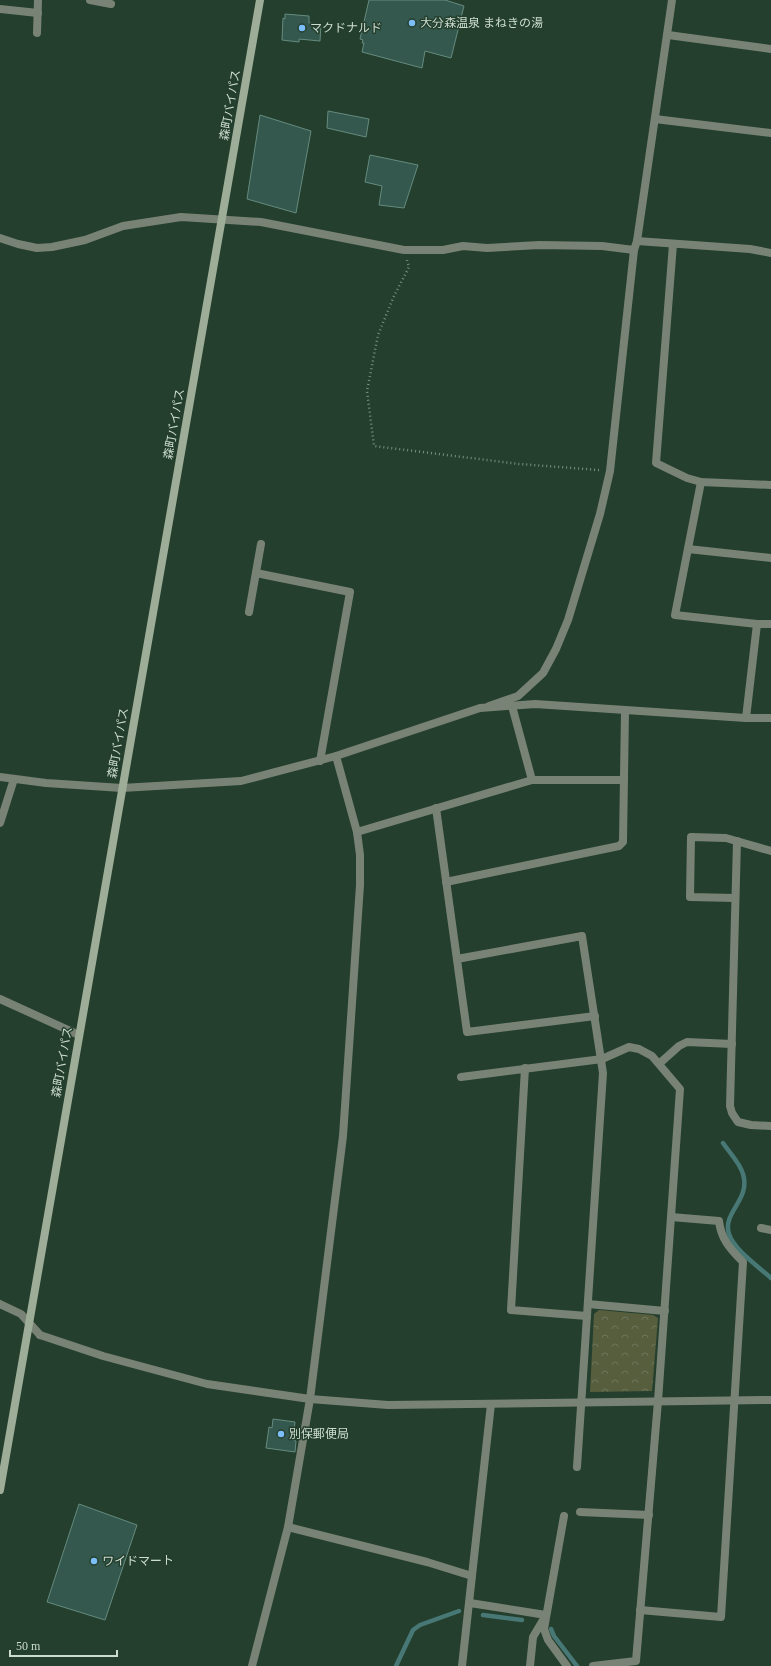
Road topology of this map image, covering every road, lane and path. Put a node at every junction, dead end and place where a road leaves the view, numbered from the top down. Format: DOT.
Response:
graph roads {
  1 [pos="38,0"];
  2 [pos="90,0"];
  3 [pos="260,0"];
  4 [pos="672,0"];
  5 [pos="111,4"];
  6 [pos="0,10"];
  7 [pos="38,13"];
  8 [pos="37,33"];
  9 [pos="668,35"];
  10 [pos="771,49"];
  11 [pos="655,119"];
  12 [pos="771,133"];
  13 [pos="221,221"];
  14 [pos="0,238"];
  15 [pos="637,241"];
  16 [pos="673,244"];
  17 [pos="404,250"];
  18 [pos="634,250"];
  19 [pos="771,253"];
  20 [pos="610,471"];
  21 [pos="701,482"];
  22 [pos="771,485"];
  23 [pos="261,544"];
  24 [pos="688,549"];
  25 [pos="771,558"];
  26 [pos="256,573"];
  27 [pos="249,612"];
  28 [pos="757,624"];
  29 [pos="771,624"];
  30 [pos="512,706"];
  31 [pos="480,708"];
  32 [pos="625,711"];
  33 [pos="746,718"];
  34 [pos="771,718"];
  35 [pos="336,756"];
  36 [pos="320,760"];
  37 [pos="0,777"];
  38 [pos="14,779"];
  39 [pos="532,780"];
  40 [pos="624,780"];
  41 [pos="122,788"];
  42 [pos="436,808"];
  43 [pos="0,823"];
  44 [pos="357,832"];
  45 [pos="737,841"];
  46 [pos="771,851"];
  47 [pos="446,882"];
  48 [pos="735,898"];
  49 [pos="457,959"];
  50 [pos="0,999"];
  51 [pos="595,1016"];
  52 [pos="79,1035"];
  53 [pos="732,1044"];
  54 [pos="602,1059"];
  55 [pos="660,1064"];
  56 [pos="525,1068"];
  57 [pos="461,1076"];
  58 [pos="771,1126"];
  59 [pos="671,1217"];
  60 [pos="761,1228"];
  61 [pos="771,1230"];
  62 [pos="0,1304"];
  63 [pos="588,1304"];
  64 [pos="665,1311"];
  65 [pos="587,1316"];
  66 [pos="29,1323"];
  67 [pos="310,1399"];
  68 [pos="771,1400"];
  69 [pos="658,1401"];
  70 [pos="733,1401"];
  71 [pos="582,1402"];
  72 [pos="491,1404"];
  73 [pos="577,1467"];
  74 [pos="0,1490"];
  75 [pos="580,1512"];
  76 [pos="649,1515"];
  77 [pos="564,1516"];
  78 [pos="288,1527"];
  79 [pos="472,1576"];
  80 [pos="470,1603"];
  81 [pos="640,1610"];
  82 [pos="546,1616"];
  83 [pos="252,1666"];
  84 [pos="462,1666"];
  85 [pos="530,1666"];
  86 [pos="567,1666"];
  87 [pos="593,1666"];
  1 -- 7 [label="street"];
  2 -- 5 [label="street"];
  3 -- 13 [label="main road, 森町バイパス"];
  4 -- 9 [label="street"];
  6 -- 7 [label="street"];
  7 -- 8 [label="street"];
  9 -- 10 [label="street"];
  9 -- 11 [label="street"];
  11 -- 12 [label="street"];
  11 -- 15 [label="street"];
  13 -- 14 [label="street"];
  13 -- 17 [label="street"];
  13 -- 41 [label="main road, 森町バイパス"];
  15 -- 16 [label="street"];
  15 -- 18 [label="street"];
  16 -- 19 [label="street"];
  16 -- 21 [label="street"];
  17 -- 18 [label="street"];
  17 -- 20 [label="path"];
  18 -- 20 [label="street"];
  20 -- 31 [label="street"];
  21 -- 22 [label="street"];
  21 -- 24 [label="street"];
  23 -- 26 [label="street"];
  24 -- 25 [label="street"];
  24 -- 28 [label="street"];
  26 -- 27 [label="street"];
  26 -- 36 [label="street"];
  28 -- 29 [label="street"];
  28 -- 33 [label="street"];
  30 -- 31 [label="street"];
  30 -- 32 [label="street"];
  30 -- 39 [label="street"];
  31 -- 35 [label="street"];
  32 -- 33 [label="street"];
  32 -- 40 [label="street"];
  33 -- 34 [label="street"];
  35 -- 36 [label="street"];
  35 -- 44 [label="street"];
  36 -- 41 [label="street"];
  37 -- 38 [label="street"];
  38 -- 41 [label="street"];
  38 -- 43 [label="street"];
  39 -- 40 [label="street"];
  39 -- 42 [label="street"];
  40 -- 47 [label="street"];
  41 -- 52 [label="main road, 森町バイパス"];
  42 -- 44 [label="street"];
  42 -- 47 [label="street"];
  44 -- 67 [label="street"];
  45 -- 46 [label="street"];
  45 -- 48 [label="street"];
  45 -- 48 [label="street"];
  47 -- 49 [label="street"];
  48 -- 53 [label="street"];
  49 -- 51 [label="street"];
  49 -- 51 [label="street"];
  50 -- 52 [label="street"];
  51 -- 54 [label="street"];
  52 -- 66 [label="main road, 森町バイパス"];
  53 -- 55 [label="street"];
  53 -- 58 [label="street"];
  54 -- 55 [label="street"];
  54 -- 56 [label="street"];
  54 -- 63 [label="street"];
  55 -- 59 [label="street"];
  56 -- 57 [label="street"];
  56 -- 65 [label="street"];
  59 -- 64 [label="street"];
  59 -- 70 [label="street"];
  60 -- 61 [label="street"];
  62 -- 66 [label="street"];
  63 -- 64 [label="street"];
  63 -- 65 [label="street"];
  64 -- 69 [label="street"];
  65 -- 71 [label="street"];
  66 -- 67 [label="street"];
  66 -- 74 [label="main road, 森町バイパス"];
  67 -- 72 [label="street"];
  67 -- 78 [label="street"];
  68 -- 70 [label="street"];
  69 -- 70 [label="street"];
  69 -- 71 [label="street"];
  69 -- 76 [label="street"];
  70 -- 81 [label="street"];
  71 -- 72 [label="street"];
  71 -- 73 [label="street"];
  72 -- 79 [label="street"];
  75 -- 76 [label="street"];
  76 -- 81 [label="street"];
  77 -- 82 [label="street"];
  78 -- 79 [label="street"];
  78 -- 83 [label="street"];
  79 -- 80 [label="street"];
  80 -- 82 [label="street"];
  80 -- 84 [label="street"];
  81 -- 87 [label="street"];
  82 -- 85 [label="street"];
  82 -- 86 [label="street"];
}
